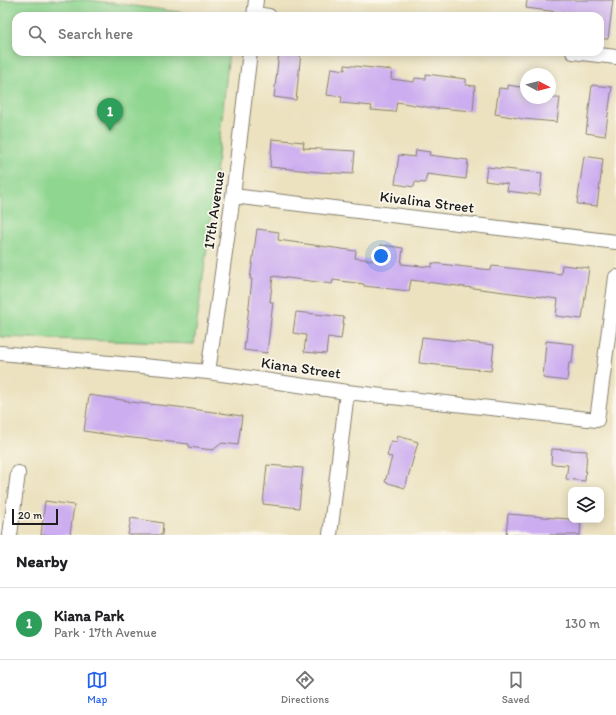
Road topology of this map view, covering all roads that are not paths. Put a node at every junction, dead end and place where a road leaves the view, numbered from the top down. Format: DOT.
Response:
graph roads {
  1 [pos="256,0"];
  2 [pos="254,12"];
  3 [pos="250,56"];
  4 [pos="604,56"];
  5 [pos="616,57"];
  6 [pos="233,196"];
  7 [pos="616,242"];
  8 [pos="616,277"];
  9 [pos="0,353"];
  10 [pos="208,372"];
  11 [pos="347,392"];
  12 [pos="18,473"];
  13 [pos="10,535"];
  14 [pos="330,535"];
  1 -- 2 [label="street"];
  3 -- 6 [label="street, 17th Avenue"];
  4 -- 5 [label="street"];
  6 -- 7 [label="street, Kivalina Street"];
  6 -- 10 [label="street, 17th Avenue"];
  8 -- 11 [label="street, Kiana Street"];
  9 -- 10 [label="street, Kiana Street"];
  10 -- 11 [label="street, Kiana Street"];
  11 -- 14 [label="street"];
  12 -- 13 [label="street"];
}
